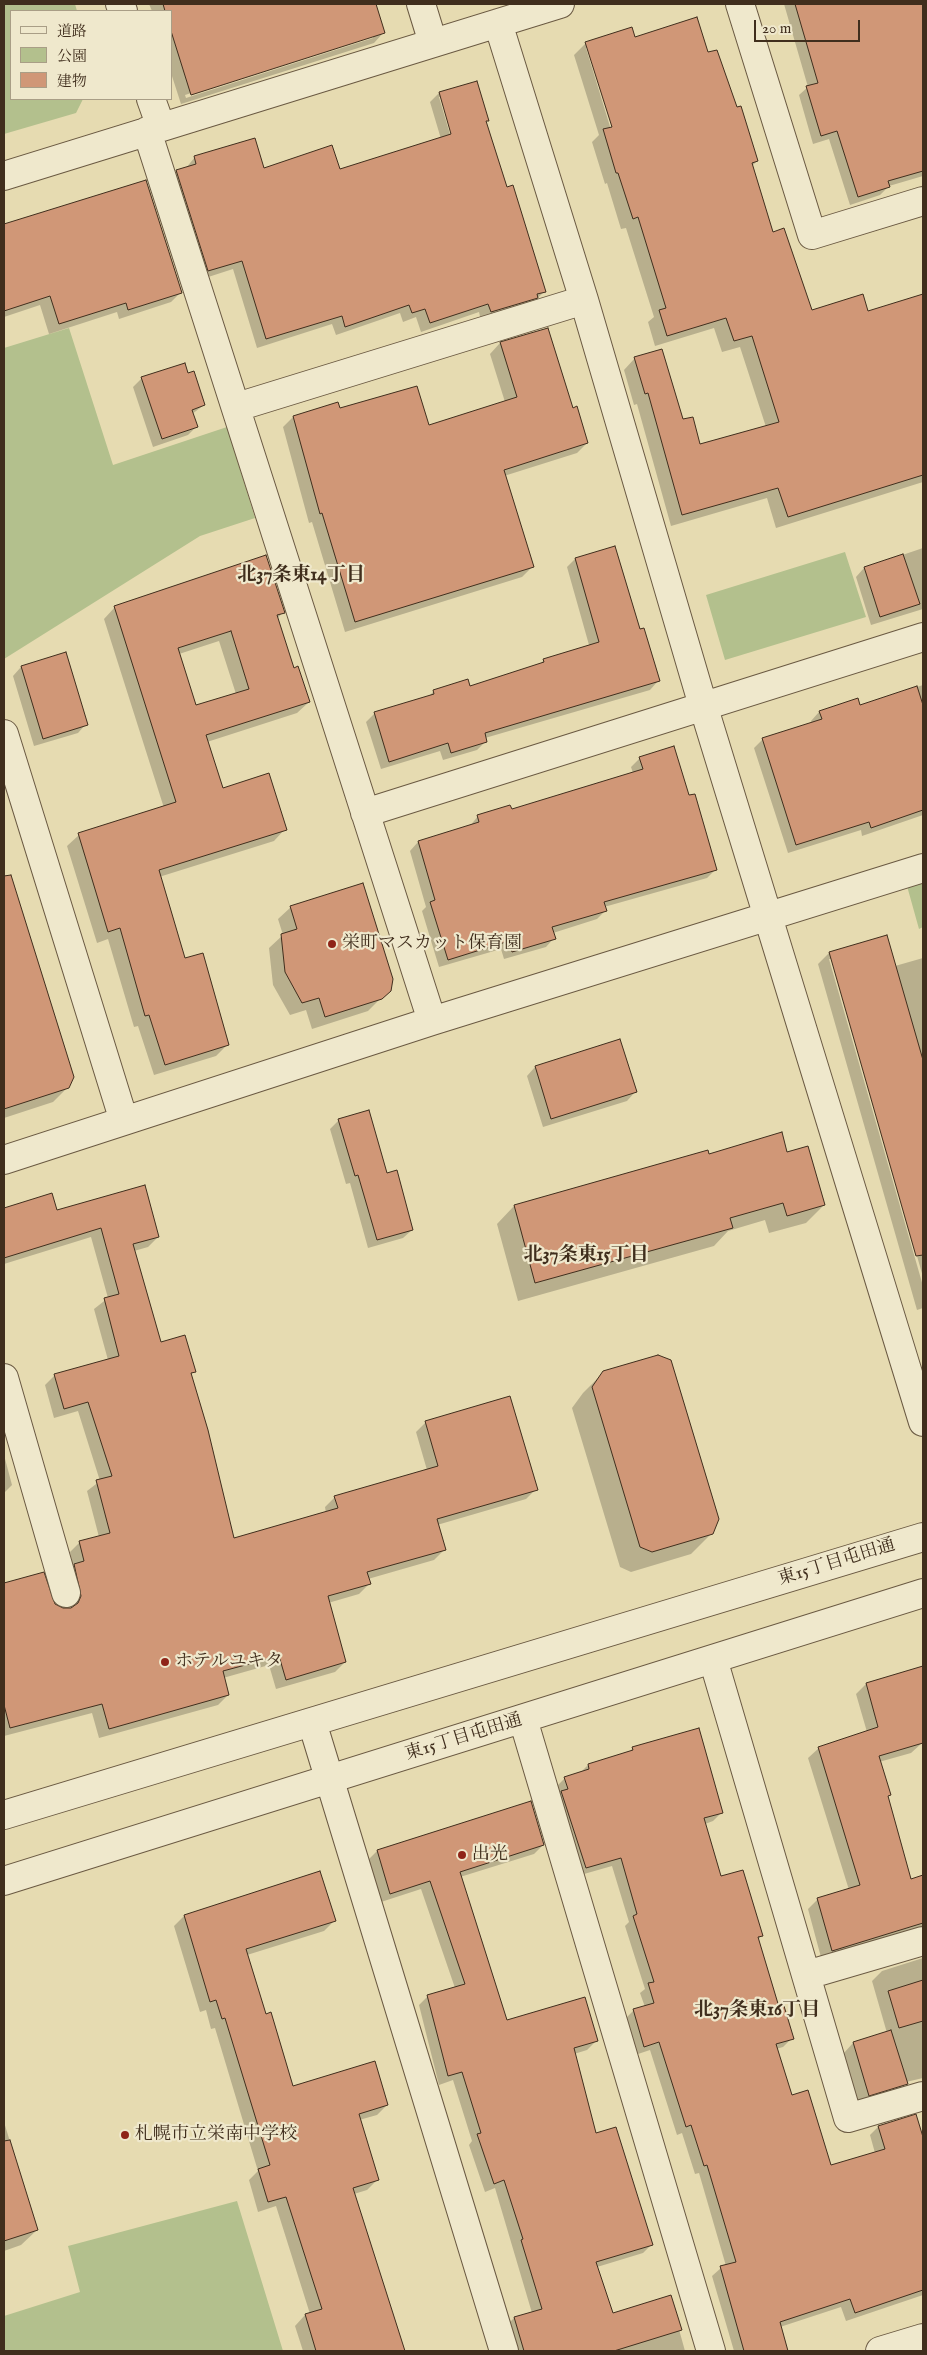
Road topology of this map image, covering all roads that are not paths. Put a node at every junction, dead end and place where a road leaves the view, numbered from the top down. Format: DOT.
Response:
graph roads {
  1 [pos="422,4"];
  2 [pos="560,4"];
  3 [pos="740,4"];
  4 [pos="498,23"];
  5 [pos="433,43"];
  6 [pos="151,100"];
  7 [pos="154,129"];
  8 [pos="4,176"];
  9 [pos="923,201"];
  10 [pos="584,300"];
  11 [pos="237,407"];
  12 [pos="923,637"];
  13 [pos="704,707"];
  14 [pos="4,734"];
  15 [pos="365,814"];
  16 [pos="923,868"];
  17 [pos="768,917"];
  18 [pos="432,1020"];
  19 [pos="124,1121"];
  20 [pos="4,1160"];
  21 [pos="4,1378"];
  22 [pos="923,1422"];
  23 [pos="923,1537"];
  24 [pos="66,1593"];
  25 [pos="923,1593"];
  26 [pos="713,1659"];
  27 [pos="523,1719"];
  28 [pos="312,1722"];
  29 [pos="328,1780"];
  30 [pos="4,1815"];
  31 [pos="4,1881"];
  32 [pos="923,1942"];
  33 [pos="807,1976"];
  34 [pos="923,2096"];
  35 [pos="923,2338"];
  36 [pos="504,2351"];
  37 [pos="710,2351"];
  38 [pos="880,2351"];
  1 -- 5 [label="street"];
  2 -- 4 [label="street"];
  3 -- 9 [label="street"];
  4 -- 5 [label="street"];
  4 -- 10 [label="street"];
  5 -- 7 [label="street"];
  6 -- 7 [label="street"];
  7 -- 8 [label="street"];
  7 -- 11 [label="street"];
  10 -- 11 [label="street"];
  10 -- 13 [label="street"];
  11 -- 15 [label="street"];
  12 -- 13 [label="street"];
  13 -- 15 [label="street"];
  13 -- 17 [label="street"];
  14 -- 19 [label="street"];
  15 -- 18 [label="street"];
  16 -- 17 [label="street"];
  17 -- 18 [label="street"];
  17 -- 22 [label="street"];
  18 -- 19 [label="street"];
  19 -- 20 [label="street"];
  21 -- 24 [label="street"];
  23 -- 28 [label="street, 東15丁目屯田通"];
  25 -- 26 [label="street, 東15丁目屯田通"];
  26 -- 27 [label="street, 東15丁目屯田通"];
  26 -- 33 [label="street"];
  27 -- 29 [label="street, 東15丁目屯田通"];
  27 -- 37 [label="street"];
  28 -- 29 [label="street"];
  28 -- 30 [label="street, 東15丁目屯田通"];
  29 -- 31 [label="street, 東15丁目屯田通"];
  29 -- 36 [label="street"];
  32 -- 33 [label="street"];
  33 -- 34 [label="street"];
  35 -- 38 [label="street"];
}
